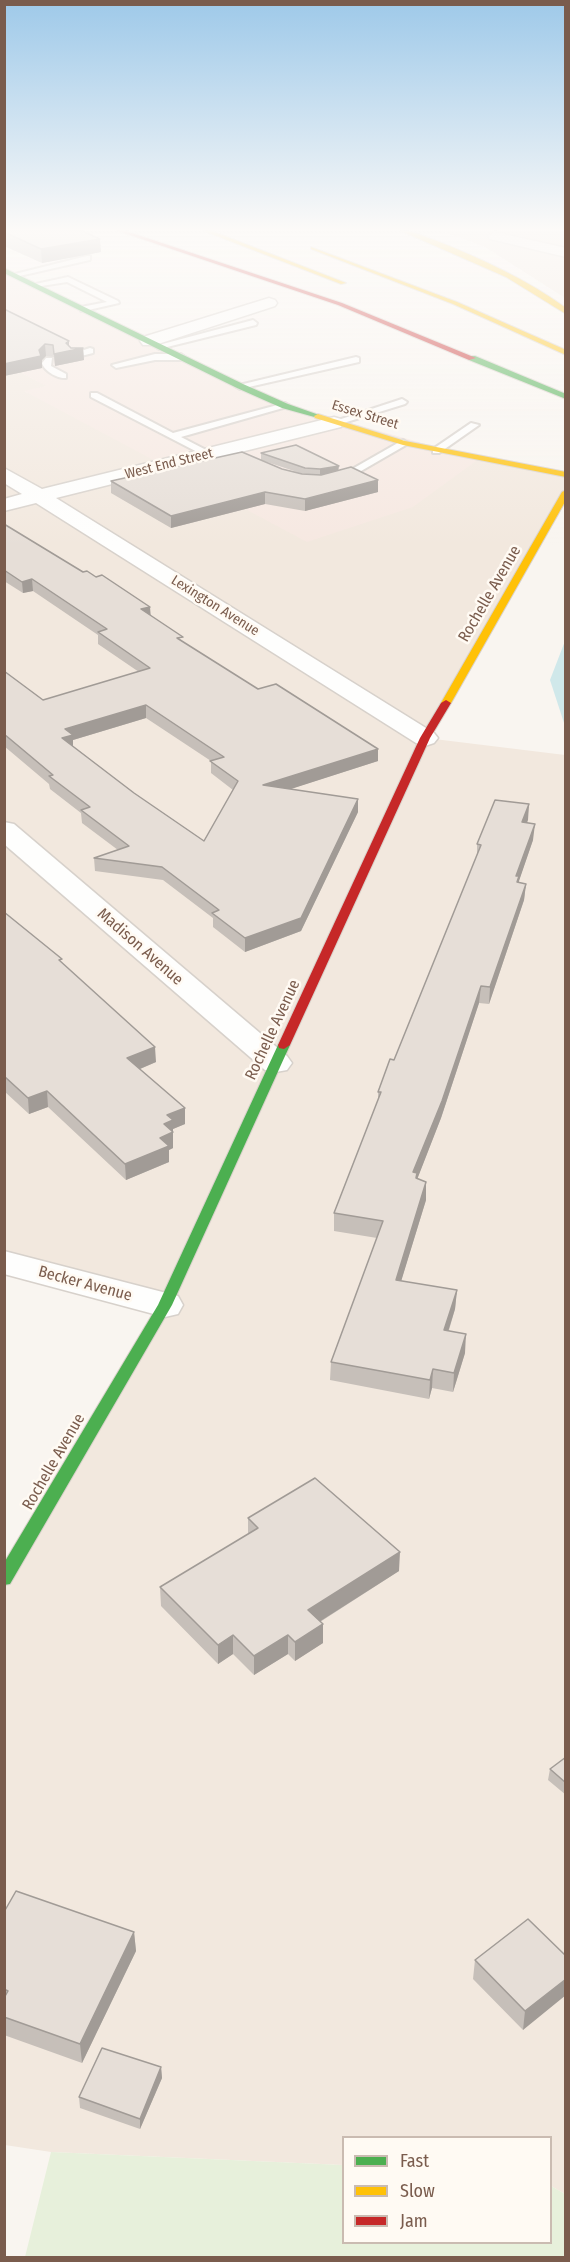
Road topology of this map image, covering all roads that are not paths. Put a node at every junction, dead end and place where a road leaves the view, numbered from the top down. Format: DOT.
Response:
graph roads {
  1 [pos="141,337"];
  2 [pos="173,337"];
  3 [pos="186,337"];
  4 [pos="420,337"];
  5 [pos="530,337"];
  6 [pos="154,343"];
  7 [pos="90,351"];
  8 [pos="566,353"];
  9 [pos="74,355"];
  10 [pos="182,357"];
  11 [pos="49,360"];
  12 [pos="356,360"];
  13 [pos="514,360"];
  14 [pos="116,364"];
  15 [pos="63,376"];
  16 [pos="240,387"];
  17 [pos="566,388"];
  18 [pos="94,395"];
  19 [pos="566,396"];
  20 [pos="402,402"];
  21 [pos="285,406"];
  22 [pos="334,423"];
  23 [pos="474,425"];
  24 [pos="172,436"];
  25 [pos="403,443"];
  26 [pos="227,449"];
  27 [pos="436,451"];
  28 [pos="207,454"];
  29 [pos="248,459"];
  30 [pos="4,474"];
  31 [pos="566,475"];
  32 [pos="326,481"];
  33 [pos="566,492"];
  34 [pos="39,496"];
  35 [pos="4,505"];
  36 [pos="425,738"];
  37 [pos="4,830"];
  38 [pos="276,1063"];
  39 [pos="4,1262"];
  40 [pos="165,1305"];
  41 [pos="4,1579"];
  1 -- 6 [label="main road, Essex Street"];
  2 -- 6 [label="street"];
  3 -- 6 [label="lane"];
  4 -- 19 [label="main road"];
  5 -- 8 [label="main road"];
  6 -- 10 [label="main road, Essex Street"];
  7 -- 9 [label="lane"];
  10 -- 14 [label="lane"];
  10 -- 16 [label="main road, Essex Street"];
  11 -- 15 [label="lane"];
  12 -- 16 [label="lane"];
  13 -- 17 [label="main road"];
  16 -- 21 [label="main road, Essex Street"];
  18 -- 24 [label="lane"];
  20 -- 22 [label="lane"];
  21 -- 22 [label="main road, Essex Street"];
  21 -- 24 [label="lane"];
  22 -- 25 [label="main road, Essex Street"];
  22 -- 26 [label="street, West End Street"];
  23 -- 27 [label="lane"];
  24 -- 28 [label="lane"];
  25 -- 27 [label="main road, Essex Street"];
  25 -- 32 [label="lane"];
  26 -- 28 [label="street, West End Street"];
  26 -- 29 [label="lane"];
  27 -- 31 [label="main road, Essex Street"];
  28 -- 34 [label="street, West End Street"];
  30 -- 34 [label="street, Lexington Avenue"];
  33 -- 36 [label="main road, Rochelle Avenue"];
  34 -- 35 [label="street, West End Street"];
  34 -- 36 [label="street, Lexington Avenue"];
  36 -- 38 [label="main road, Rochelle Avenue"];
  37 -- 38 [label="street, Madison Avenue"];
  38 -- 40 [label="main road, Rochelle Avenue"];
  39 -- 40 [label="street, Becker Avenue"];
  40 -- 41 [label="main road, Rochelle Avenue"];
}
